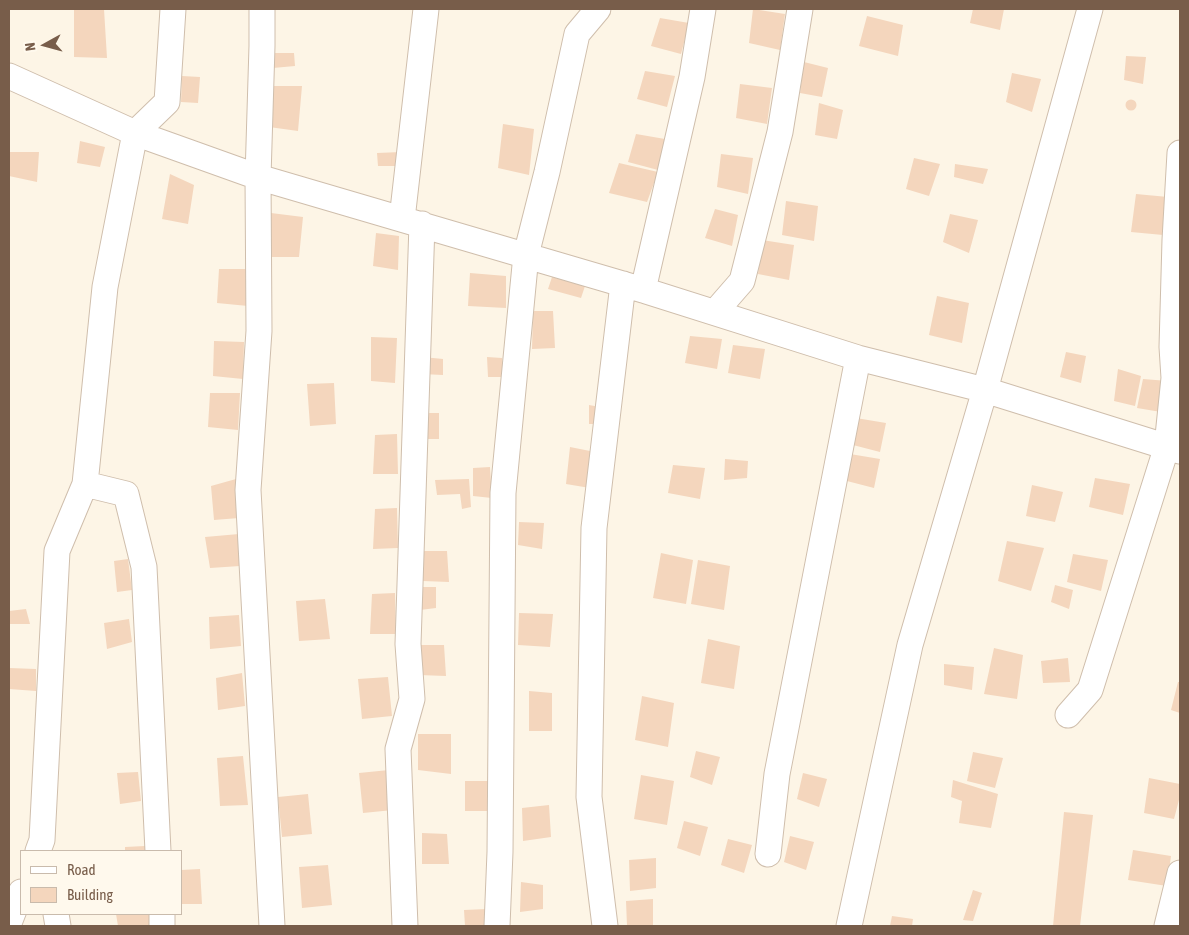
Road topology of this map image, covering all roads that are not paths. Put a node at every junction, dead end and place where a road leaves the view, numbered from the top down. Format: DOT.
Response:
graph roads {
  1 [pos="173,9"];
  2 [pos="262,9"];
  3 [pos="426,9"];
  4 [pos="598,9"];
  5 [pos="703,9"];
  6 [pos="800,9"];
  7 [pos="1090,9"];
  8 [pos="9,76"];
  9 [pos="135,133"];
  10 [pos="1180,153"];
  11 [pos="258,176"];
  12 [pos="412,221"];
  13 [pos="526,255"];
  14 [pos="633,287"];
  15 [pos="715,312"];
  16 [pos="858,358"];
  17 [pos="985,390"];
  18 [pos="1174,448"];
  19 [pos="85,484"];
  20 [pos="1068,715"];
  21 [pos="42,848"];
  22 [pos="158,850"];
  23 [pos="768,854"];
  24 [pos="1180,873"];
  25 [pos="20,895"];
  26 [pos="9,923"];
  27 [pos="272,926"];
  28 [pos="405,926"];
  29 [pos="498,926"];
  30 [pos="605,926"];
  31 [pos="849,926"];
  32 [pos="1166,926"];
  1 -- 9 [label="street"];
  2 -- 11 [label="street"];
  3 -- 12 [label="street"];
  4 -- 13 [label="street"];
  5 -- 14 [label="street"];
  6 -- 15 [label="street"];
  7 -- 17 [label="street"];
  8 -- 9 [label="street"];
  9 -- 11 [label="street"];
  9 -- 19 [label="street"];
  10 -- 18 [label="street"];
  11 -- 12 [label="street"];
  11 -- 27 [label="street"];
  12 -- 13 [label="street"];
  12 -- 28 [label="street"];
  13 -- 14 [label="street"];
  13 -- 29 [label="street"];
  14 -- 15 [label="street"];
  14 -- 30 [label="street"];
  15 -- 16 [label="street"];
  16 -- 17 [label="street"];
  16 -- 23 [label="street"];
  17 -- 18 [label="street"];
  17 -- 31 [label="street"];
  18 -- 20 [label="street"];
  19 -- 21 [label="street"];
  19 -- 22 [label="street"];
  24 -- 32 [label="street"];
  25 -- 26 [label="street"];
}
